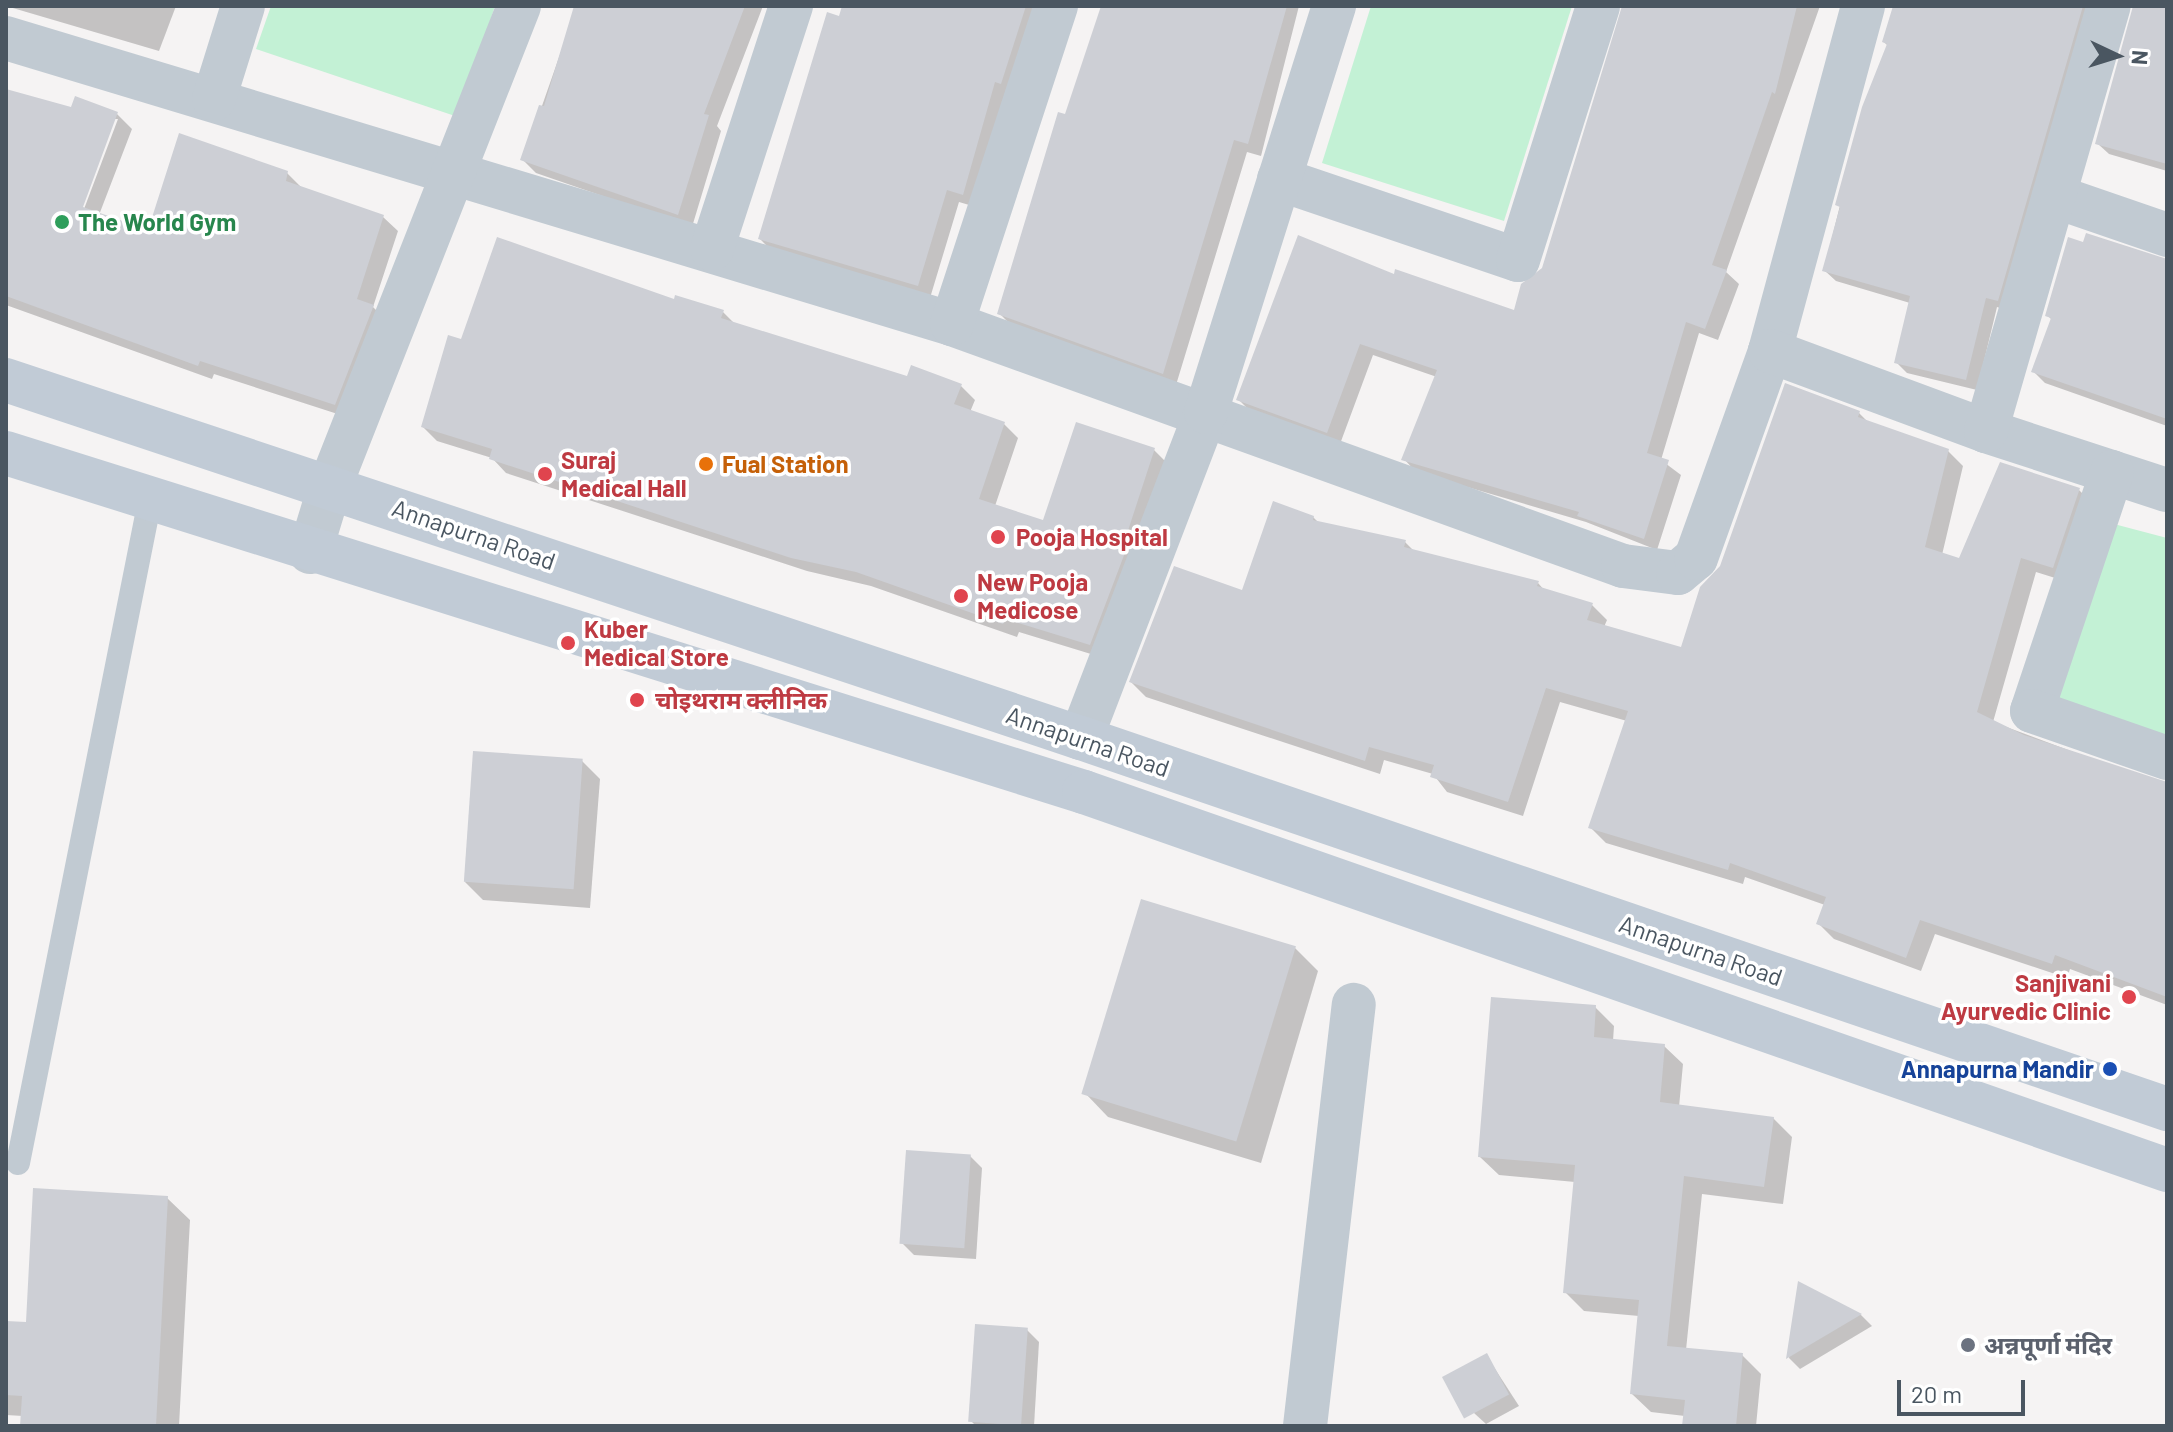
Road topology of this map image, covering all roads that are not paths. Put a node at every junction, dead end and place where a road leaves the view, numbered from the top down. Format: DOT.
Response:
graph roads {
  1 [pos="243,6"];
  2 [pos="519,6"];
  3 [pos="791,6"];
  4 [pos="1056,6"];
  5 [pos="1334,6"];
  6 [pos="1598,6"];
  7 [pos="1863,6"];
  8 [pos="2109,6"];
  9 [pos="6,38"];
  10 [pos="214,99"];
  11 [pos="455,175"];
  12 [pos="1279,179"];
  13 [pos="2054,196"];
  14 [pos="2167,235"];
  15 [pos="712,249"];
  16 [pos="952,324"];
  17 [pos="1770,351"];
  18 [pos="6,380"];
  19 [pos="1206,412"];
  20 [pos="1986,431"];
  21 [pos="6,453"];
  22 [pos="2112,472"];
  23 [pos="330,486"];
  24 [pos="2167,490"];
  25 [pos="150,500"];
  26 [pos="310,552"];
  27 [pos="1081,738"];
  28 [pos="2167,758"];
  29 [pos="1354,1005"];
  30 [pos="2038,1063"];
  31 [pos="2167,1109"];
  32 [pos="2023,1117"];
  33 [pos="18,1163"];
  34 [pos="2167,1170"];
  35 [pos="1305,1426"];
  1 -- 10 [label="street"];
  2 -- 11 [label="street"];
  3 -- 15 [label="street"];
  4 -- 16 [label="street"];
  5 -- 12 [label="street"];
  6 -- 12 [label="street"];
  7 -- 17 [label="street"];
  8 -- 13 [label="street"];
  9 -- 10 [label="street"];
  10 -- 11 [label="street"];
  11 -- 15 [label="street"];
  11 -- 23 [label="street"];
  12 -- 19 [label="street"];
  13 -- 14 [label="street"];
  13 -- 20 [label="street"];
  15 -- 16 [label="street"];
  16 -- 19 [label="street"];
  17 -- 19 [label="street"];
  17 -- 20 [label="street"];
  18 -- 23 [label="main road, Annapurna Road"];
  19 -- 27 [label="street"];
  20 -- 22 [label="street"];
  21 -- 25 [label="main road, Annapurna Road"];
  22 -- 24 [label="street"];
  22 -- 28 [label="street"];
  23 -- 26 [label="street"];
  23 -- 27 [label="main road, Annapurna Road"];
  25 -- 26 [label="main road, Annapurna Road"];
  25 -- 33 [label="lane"];
  26 -- 32 [label="main road, Annapurna Road"];
  27 -- 30 [label="main road, Annapurna Road"];
  29 -- 35 [label="street"];
  30 -- 31 [label="main road, Annapurna Road"];
  30 -- 32 [label="main road"];
  32 -- 34 [label="main road, Annapurna Road"];
}
